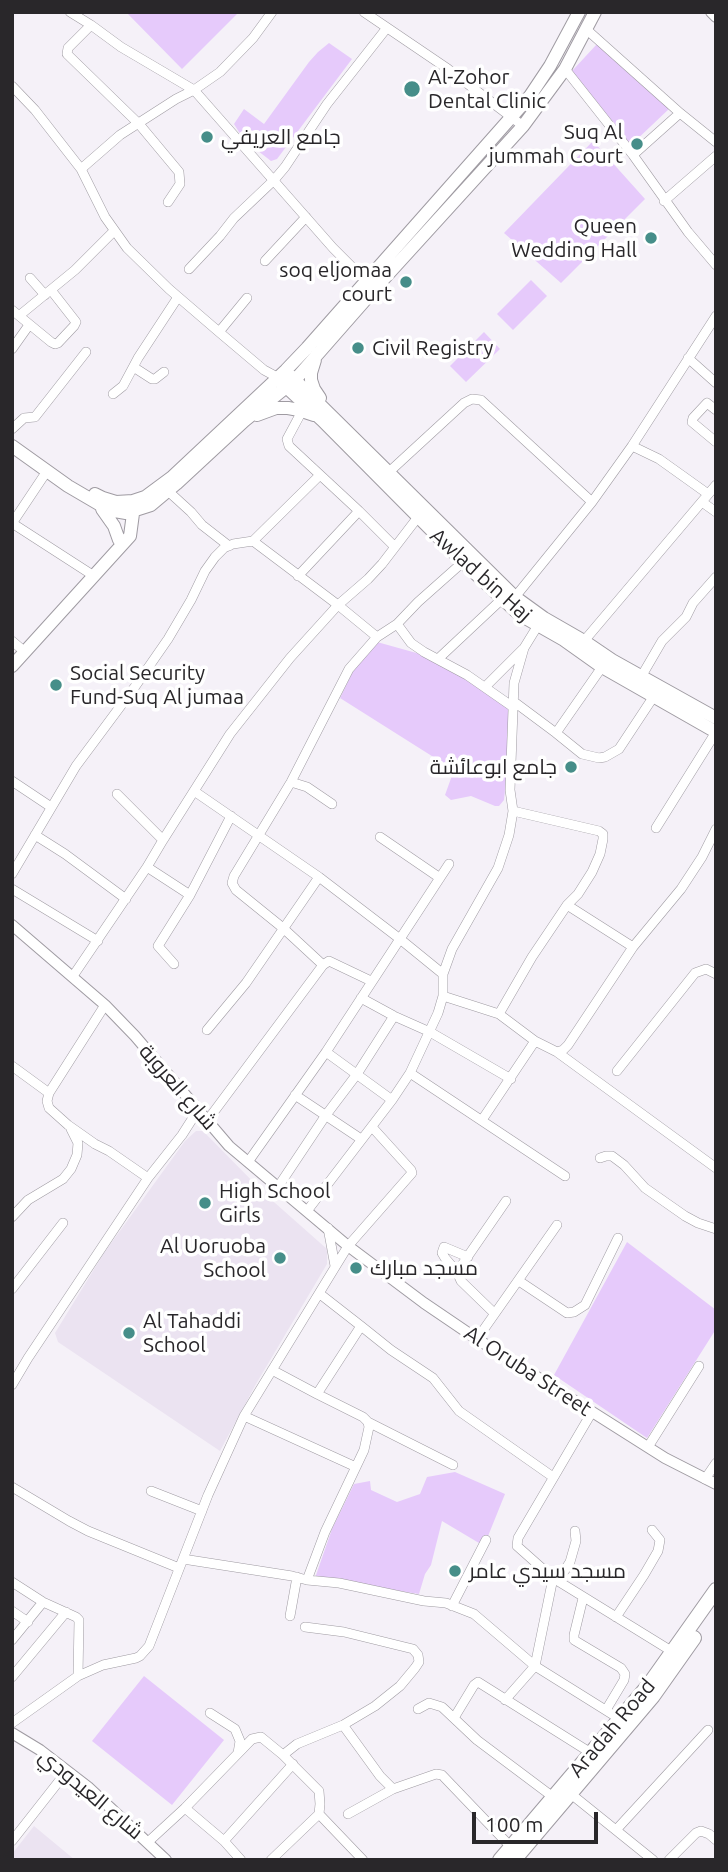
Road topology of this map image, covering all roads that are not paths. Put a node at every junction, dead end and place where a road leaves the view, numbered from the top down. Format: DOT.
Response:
graph roads {
  1 [pos="70,12"];
  2 [pos="272,12"];
  3 [pos="364,12"];
  4 [pos="579,12"];
  5 [pos="595,12"];
  6 [pos="711,12"];
  7 [pos="716,17"];
  8 [pos="91,24"];
  9 [pos="386,29"];
  10 [pos="586,29"];
  11 [pos="565,69"];
  12 [pos="12,86"];
  13 [pos="194,90"];
  14 [pos="680,113"];
  15 [pos="518,121"];
  16 [pos="139,124"];
  17 [pos="716,142"];
  18 [pos="633,155"];
  19 [pos="716,156"];
  20 [pos="81,169"];
  21 [pos="274,180"];
  22 [pos="664,201"];
  23 [pos="168,202"];
  24 [pos="306,217"];
  25 [pos="114,231"];
  26 [pos="265,261"];
  27 [pos="716,265"];
  28 [pos="189,269"];
  29 [pos="30,278"];
  30 [pos="366,281"];
  31 [pos="48,293"];
  32 [pos="178,297"];
  33 [pos="247,299"];
  34 [pos="16,313"];
  35 [pos="716,316"];
  36 [pos="29,325"];
  37 [pos="219,332"];
  38 [pos="323,348"];
  39 [pos="12,349"];
  40 [pos="86,352"];
  41 [pos="688,358"];
  42 [pos="135,368"];
  43 [pos="163,372"];
  44 [pos="281,374"];
  45 [pos="716,383"];
  46 [pos="291,384"];
  47 [pos="113,394"];
  48 [pos="716,410"];
  49 [pos="302,411"];
  50 [pos="326,417"];
  51 [pos="244,421"];
  52 [pos="12,429"];
  53 [pos="12,436"];
  54 [pos="716,442"];
  55 [pos="632,446"];
  56 [pos="14,451"];
  57 [pos="390,472"];
  58 [pos="56,474"];
  59 [pos="320,475"];
  60 [pos="716,485"];
  61 [pos="165,494"];
  62 [pos="705,498"];
  63 [pos="592,502"];
  64 [pos="99,506"];
  65 [pos="130,507"];
  66 [pos="359,512"];
  67 [pos="716,512"];
  68 [pos="418,517"];
  69 [pos="125,538"];
  70 [pos="253,541"];
  71 [pos="229,546"];
  72 [pos="395,547"];
  73 [pos="463,562"];
  74 [pos="94,576"];
  75 [pos="298,576"];
  76 [pos="716,578"];
  77 [pos="509,598"];
  78 [pos="338,605"];
  79 [pos="540,622"];
  80 [pos="397,624"];
  81 [pos="377,637"];
  82 [pos="12,641"];
  83 [pos="584,641"];
  84 [pos="524,648"];
  85 [pos="25,652"];
  86 [pos="438,659"];
  87 [pos="12,666"];
  88 [pos="602,667"];
  89 [pos="641,677"];
  90 [pos="485,687"];
  91 [pos="653,696"];
  92 [pos="513,704"];
  93 [pos="716,718"];
  94 [pos="716,732"];
  95 [pos="556,733"];
  96 [pos="12,781"];
  97 [pos="291,782"];
  98 [pos="194,791"];
  99 [pos="117,794"];
  100 [pos="332,804"];
  101 [pos="51,807"];
  102 [pos="513,811"];
  103 [pos="231,816"];
  104 [pos="656,828"];
  105 [pos="716,829"];
  106 [pos="35,835"];
  107 [pos="257,835"];
  108 [pos="380,837"];
  109 [pos="163,840"];
  110 [pos="449,864"];
  111 [pos="148,867"];
  112 [pos="12,874"];
  113 [pos="318,877"];
  114 [pos="440,877"];
  115 [pos="12,888"];
  116 [pos="190,895"];
  117 [pos="126,899"];
  118 [pos="567,905"];
  119 [pos="12,925"];
  120 [pos="284,928"];
  121 [pos="400,939"];
  122 [pos="98,941"];
  123 [pos="633,947"];
  124 [pos="174,964"];
  125 [pos="323,965"];
  126 [pos="443,974"];
  127 [pos="716,974"];
  128 [pos="73,976"];
  129 [pos="371,981"];
  130 [pos="443,996"];
  131 [pos="361,998"];
  132 [pos="105,1005"];
  133 [pos="499,1014"];
  134 [pos="394,1016"];
  135 [pos="207,1030"];
  136 [pos="430,1032"];
  137 [pos="536,1041"];
  138 [pos="326,1052"];
  139 [pos="557,1052"];
  140 [pos="12,1066"];
  141 [pos="617,1071"];
  142 [pos="357,1073"];
  143 [pos="410,1073"];
  144 [pos="511,1079"];
  145 [pos="49,1093"];
  146 [pos="295,1095"];
  147 [pos="392,1100"];
  148 [pos="198,1110"];
  149 [pos="326,1115"];
  150 [pos="482,1120"];
  151 [pos="207,1121"];
  152 [pos="68,1125"];
  153 [pos="372,1127"];
  154 [pos="360,1139"];
  155 [pos="600,1158"];
  156 [pos="248,1162"];
  157 [pos="716,1168"];
  158 [pos="565,1175"];
  159 [pos="148,1178"];
  160 [pos="278,1187"];
  161 [pos="506,1201"];
  162 [pos="307,1210"];
  163 [pos="12,1217"];
  164 [pos="63,1223"];
  165 [pos="557,1225"];
  166 [pos="328,1228"];
  167 [pos="716,1229"];
  168 [pos="618,1238"];
  169 [pos="348,1245"];
  170 [pos="468,1257"];
  171 [pos="335,1266"];
  172 [pos="457,1272"];
  173 [pos="519,1281"];
  174 [pos="12,1289"];
  175 [pos="320,1294"];
  176 [pos="494,1313"];
  177 [pos="361,1326"];
  178 [pos="477,1339"];
  179 [pos="699,1366"];
  180 [pos="272,1370"];
  181 [pos="12,1384"];
  182 [pos="317,1394"];
  183 [pos="592,1412"];
  184 [pos="244,1416"];
  185 [pos="368,1423"];
  186 [pos="648,1447"];
  187 [pos="716,1463"];
  188 [pos="453,1465"];
  189 [pos="356,1467"];
  190 [pos="553,1477"];
  191 [pos="710,1482"];
  192 [pos="12,1487"];
  193 [pos="151,1491"];
  194 [pos="202,1511"];
  195 [pos="575,1531"];
  196 [pos="652,1531"];
  197 [pos="486,1540"];
  198 [pos="181,1563"];
  199 [pos="302,1578"];
  200 [pos="553,1578"];
  201 [pos="12,1582"];
  202 [pos="716,1590"];
  203 [pos="583,1598"];
  204 [pos="43,1602"];
  205 [pos="452,1606"];
  206 [pos="716,1607"];
  207 [pos="12,1611"];
  208 [pos="66,1612"];
  209 [pos="290,1616"];
  210 [pos="616,1617"];
  211 [pos="28,1622"];
  212 [pos="304,1627"];
  213 [pos="12,1640"];
  214 [pos="673,1652"];
  215 [pos="535,1666"];
  216 [pos="78,1676"];
  217 [pos="12,1677"];
  218 [pos="505,1700"];
  219 [pos="418,1709"];
  220 [pos="606,1710"];
  221 [pos="210,1713"];
  222 [pos="454,1718"];
  223 [pos="625,1722"];
  224 [pos="12,1723"];
  225 [pos="343,1724"];
  226 [pos="708,1730"];
  227 [pos="12,1734"];
  228 [pos="239,1752"];
  229 [pos="591,1753"];
  230 [pos="283,1755"];
  231 [pos="293,1764"];
  232 [pos="67,1771"];
  233 [pos="393,1789"];
  234 [pos="571,1794"];
  235 [pos="553,1797"];
  236 [pos="185,1808"];
  237 [pos="319,1814"];
  238 [pos="348,1814"];
  239 [pos="616,1830"];
  240 [pos="224,1840"];
  241 [pos="716,1840"];
  242 [pos="12,1841"];
  243 [pos="148,1842"];
  244 [pos="513,1854"];
  245 [pos="360,1858"];
  246 [pos="166,1860"];
  247 [pos="241,1860"];
  248 [pos="271,1860"];
  249 [pos="500,1860"];
  250 [pos="653,1860"];
  251 [pos="669,1860"];
  1 -- 8 [label="street"];
  2 -- 13 [label="street"];
  3 -- 9 [label="street"];
  4 -- 15 [label="main road"];
  5 -- 10 [label="main road"];
  6 -- 7 [label="street"];
  8 -- 13 [label="street"];
  8 -- 16 [label="street"];
  9 -- 15 [label="street"];
  9 -- 21 [label="street"];
  10 -- 11 [label="main road"];
  10 -- 14 [label="street"];
  11 -- 15 [label="main road"];
  11 -- 18 [label="street"];
  12 -- 20 [label="street"];
  13 -- 16 [label="street"];
  13 -- 21 [label="street"];
  14 -- 17 [label="street"];
  14 -- 18 [label="street"];
  15 -- 30 [label="main road"];
  15 -- 38 [label="main road"];
  16 -- 20 [label="street"];
  16 -- 23 [label="street"];
  18 -- 22 [label="street"];
  19 -- 22 [label="street"];
  20 -- 25 [label="street"];
  21 -- 24 [label="street"];
  21 -- 28 [label="street"];
  22 -- 27 [label="street"];
  24 -- 26 [label="street"];
  24 -- 30 [label="street"];
  25 -- 31 [label="street"];
  25 -- 32 [label="street"];
  29 -- 31 [label="street"];
  30 -- 44 [label="main road"];
  31 -- 34 [label="street"];
  31 -- 36 [label="street"];
  32 -- 37 [label="street"];
  32 -- 42 [label="street"];
  33 -- 37 [label="street"];
  34 -- 36 [label="street"];
  35 -- 41 [label="street"];
  36 -- 39 [label="street"];
  37 -- 44 [label="street"];
  38 -- 46 [label="main road"];
  38 -- 50 [label="main road"];
  40 -- 52 [label="street"];
  41 -- 45 [label="street"];
  41 -- 55 [label="street"];
  42 -- 43 [label="street"];
  42 -- 47 [label="street"];
  44 -- 46 [label="main road, Awlad bin Haj"];
  44 -- 65 [label="main road"];
  46 -- 50 [label="main road, Awlad bin Haj"];
  46 -- 51 [label="main road"];
  48 -- 54 [label="street"];
  49 -- 50 [label="main road"];
  49 -- 51 [label="main road"];
  49 -- 59 [label="street"];
  50 -- 57 [label="main road, Awlad bin Haj"];
  50 -- 68 [label="main road, Awlad bin Haj"];
  51 -- 61 [label="main road"];
  53 -- 58 [label="main road"];
  55 -- 62 [label="street"];
  55 -- 63 [label="street"];
  56 -- 58 [label="main road"];
  57 -- 63 [label="street"];
  57 -- 77 [label="main road, Awlad bin Haj"];
  58 -- 64 [label="main road"];
  58 -- 65 [label="main road"];
  58 -- 74 [label="street"];
  59 -- 66 [label="street"];
  59 -- 70 [label="street"];
  60 -- 62 [label="street"];
  61 -- 65 [label="main road"];
  61 -- 69 [label="main road"];
  61 -- 71 [label="street"];
  62 -- 67 [label="street"];
  62 -- 83 [label="street"];
  63 -- 77 [label="street"];
  64 -- 65 [label="main road"];
  64 -- 69 [label="main road"];
  65 -- 69 [label="main road"];
  66 -- 72 [label="street"];
  66 -- 75 [label="street"];
  68 -- 72 [label="street"];
  68 -- 73 [label="main road, Awlad bin Haj"];
  69 -- 74 [label="main road"];
  70 -- 71 [label="street"];
  70 -- 75 [label="street"];
  71 -- 101 [label="street"];
  72 -- 78 [label="street"];
  73 -- 77 [label="main road, Awlad bin Haj"];
  73 -- 80 [label="street"];
  74 -- 85 [label="main road"];
  75 -- 78 [label="street"];
  76 -- 89 [label="street"];
  77 -- 79 [label="main road, Awlad bin Haj"];
  77 -- 86 [label="street"];
  78 -- 81 [label="street"];
  78 -- 98 [label="street"];
  79 -- 83 [label="main road, Awlad bin Haj"];
  79 -- 84 [label="street"];
  79 -- 88 [label="main road, Awlad bin Haj"];
  80 -- 81 [label="street"];
  80 -- 86 [label="street"];
  81 -- 97 [label="street"];
  82 -- 85 [label="street"];
  83 -- 89 [label="main road, Awlad bin Haj"];
  84 -- 90 [label="street"];
  84 -- 92 [label="street"];
  85 -- 87 [label="main road"];
  86 -- 90 [label="street"];
  88 -- 91 [label="main road, Awlad bin Haj"];
  88 -- 95 [label="street"];
  89 -- 93 [label="main road, Awlad bin Haj"];
  90 -- 92 [label="street"];
  91 -- 94 [label="main road, Awlad bin Haj"];
  91 -- 95 [label="street"];
  92 -- 95 [label="street"];
  92 -- 102 [label="street"];
  94 -- 104 [label="street"];
  96 -- 101 [label="street"];
  97 -- 100 [label="street"];
  97 -- 107 [label="street"];
  98 -- 103 [label="street"];
  98 -- 109 [label="street"];
  99 -- 109 [label="street"];
  101 -- 106 [label="street"];
  102 -- 118 [label="street"];
  102 -- 126 [label="street"];
  103 -- 107 [label="street"];
  103 -- 116 [label="street"];
  105 -- 123 [label="street"];
  106 -- 112 [label="street"];
  106 -- 117 [label="street"];
  107 -- 113 [label="street"];
  107 -- 120 [label="street"];
  108 -- 114 [label="street"];
  109 -- 111 [label="street"];
  110 -- 114 [label="street"];
  111 -- 116 [label="street"];
  111 -- 117 [label="street"];
  113 -- 120 [label="street"];
  113 -- 121 [label="street"];
  114 -- 121 [label="street"];
  115 -- 122 [label="street"];
  116 -- 124 [label="street"];
  117 -- 122 [label="street"];
  118 -- 123 [label="street"];
  118 -- 133 [label="street"];
  119 -- 128 [label="street, شارع العروبة"];
  120 -- 125 [label="street"];
  120 -- 135 [label="street"];
  121 -- 126 [label="street"];
  121 -- 129 [label="street"];
  122 -- 128 [label="street"];
  123 -- 139 [label="street"];
  125 -- 129 [label="street"];
  125 -- 151 [label="street"];
  126 -- 130 [label="street"];
  127 -- 141 [label="street"];
  128 -- 132 [label="street, شارع العروبة"];
  129 -- 131 [label="street"];
  130 -- 133 [label="street"];
  130 -- 136 [label="street"];
  131 -- 134 [label="street"];
  131 -- 138 [label="street"];
  132 -- 145 [label="street"];
  132 -- 148 [label="street, شارع العروبة"];
  133 -- 137 [label="street"];
  134 -- 136 [label="street"];
  134 -- 142 [label="street"];
  136 -- 143 [label="street"];
  136 -- 144 [label="street"];
  137 -- 139 [label="street"];
  137 -- 144 [label="street"];
  138 -- 142 [label="street"];
  138 -- 146 [label="street"];
  139 -- 157 [label="street"];
  140 -- 145 [label="street"];
  142 -- 147 [label="street"];
  142 -- 149 [label="street"];
  143 -- 147 [label="street"];
  143 -- 150 [label="street"];
  144 -- 150 [label="street"];
  145 -- 152 [label="street"];
  146 -- 149 [label="street"];
  146 -- 156 [label="street"];
  147 -- 153 [label="street"];
  148 -- 151 [label="street, شارع العروبة"];
  148 -- 159 [label="street"];
  149 -- 154 [label="street"];
  149 -- 160 [label="street"];
  150 -- 158 [label="street"];
  151 -- 156 [label="street, شارع العروبة"];
  152 -- 159 [label="street"];
  152 -- 163 [label="street"];
  153 -- 154 [label="street"];
  153 -- 169 [label="street"];
  154 -- 162 [label="street"];
  155 -- 167 [label="street"];
  156 -- 160 [label="street, شارع العروبة"];
  159 -- 181 [label="street"];
  160 -- 162 [label="street, شارع العروبة"];
  161 -- 170 [label="street"];
  162 -- 166 [label="street, شارع العروبة"];
  164 -- 174 [label="street"];
  165 -- 173 [label="street"];
  166 -- 169 [label="street, شارع العروبة"];
  166 -- 171 [label="street"];
  168 -- 173 [label="street"];
  169 -- 171 [label="street"];
  169 -- 178 [label="street, Al Oruba Street"];
  170 -- 172 [label="street"];
  170 -- 172 [label="street"];
  171 -- 175 [label="street"];
  172 -- 176 [label="street"];
  173 -- 176 [label="street"];
  175 -- 177 [label="street"];
  175 -- 180 [label="street"];
  176 -- 178 [label="street"];
  177 -- 182 [label="street"];
  177 -- 190 [label="street"];
  178 -- 183 [label="street, Al Oruba Street"];
  179 -- 186 [label="street"];
  180 -- 182 [label="street"];
  180 -- 184 [label="street"];
  182 -- 185 [label="street"];
  183 -- 186 [label="street, Al Oruba Street"];
  183 -- 190 [label="street"];
  184 -- 189 [label="street"];
  184 -- 194 [label="street"];
  185 -- 188 [label="street"];
  185 -- 189 [label="street"];
  186 -- 191 [label="street, Al Oruba Street"];
  187 -- 191 [label="street"];
  189 -- 199 [label="street"];
  190 -- 200 [label="street"];
  192 -- 198 [label="street"];
  193 -- 194 [label="street"];
  194 -- 198 [label="street"];
  195 -- 200 [label="street"];
  196 -- 210 [label="street"];
  197 -- 205 [label="street"];
  198 -- 199 [label="street"];
  198 -- 216 [label="street"];
  199 -- 205 [label="street"];
  199 -- 209 [label="street"];
  200 -- 203 [label="street"];
  200 -- 215 [label="street"];
  201 -- 204 [label="street"];
  202 -- 214 [label="main road, Aradah Road"];
  203 -- 210 [label="street"];
  203 -- 220 [label="street"];
  204 -- 208 [label="street"];
  204 -- 211 [label="street"];
  205 -- 215 [label="street"];
  206 -- 223 [label="main road, Aradah Road"];
  207 -- 211 [label="street"];
  208 -- 216 [label="street"];
  208 -- 217 [label="street"];
  210 -- 214 [label="street"];
  211 -- 213 [label="street"];
  212 -- 225 [label="street"];
  214 -- 223 [label="main road, Aradah Road"];
  215 -- 218 [label="street"];
  215 -- 220 [label="street"];
  216 -- 224 [label="street"];
  218 -- 222 [label="street"];
  218 -- 229 [label="street"];
  219 -- 222 [label="street"];
  220 -- 223 [label="street"];
  221 -- 228 [label="street"];
  222 -- 235 [label="street"];
  223 -- 229 [label="main road, Aradah Road"];
  223 -- 234 [label="main road, Aradah Road"];
  225 -- 230 [label="street"];
  225 -- 233 [label="street"];
  226 -- 239 [label="street"];
  227 -- 232 [label="street, شارع العيدودي"];
  228 -- 230 [label="street"];
  228 -- 236 [label="street"];
  229 -- 235 [label="main road, Aradah Road"];
  230 -- 231 [label="street"];
  231 -- 237 [label="street"];
  231 -- 240 [label="street"];
  232 -- 242 [label="street"];
  232 -- 243 [label="street, شارع العيدودي"];
  233 -- 238 [label="street"];
  233 -- 244 [label="street"];
  234 -- 239 [label="street"];
  234 -- 244 [label="main road, Aradah Road"];
  235 -- 244 [label="main road, Aradah Road"];
  236 -- 240 [label="street"];
  236 -- 243 [label="street"];
  237 -- 245 [label="street"];
  237 -- 248 [label="street"];
  239 -- 250 [label="street"];
  240 -- 247 [label="street"];
  241 -- 251 [label="street"];
  243 -- 246 [label="street, شارع العيدودي"];
  244 -- 249 [label="main road, Aradah Road"];
}
